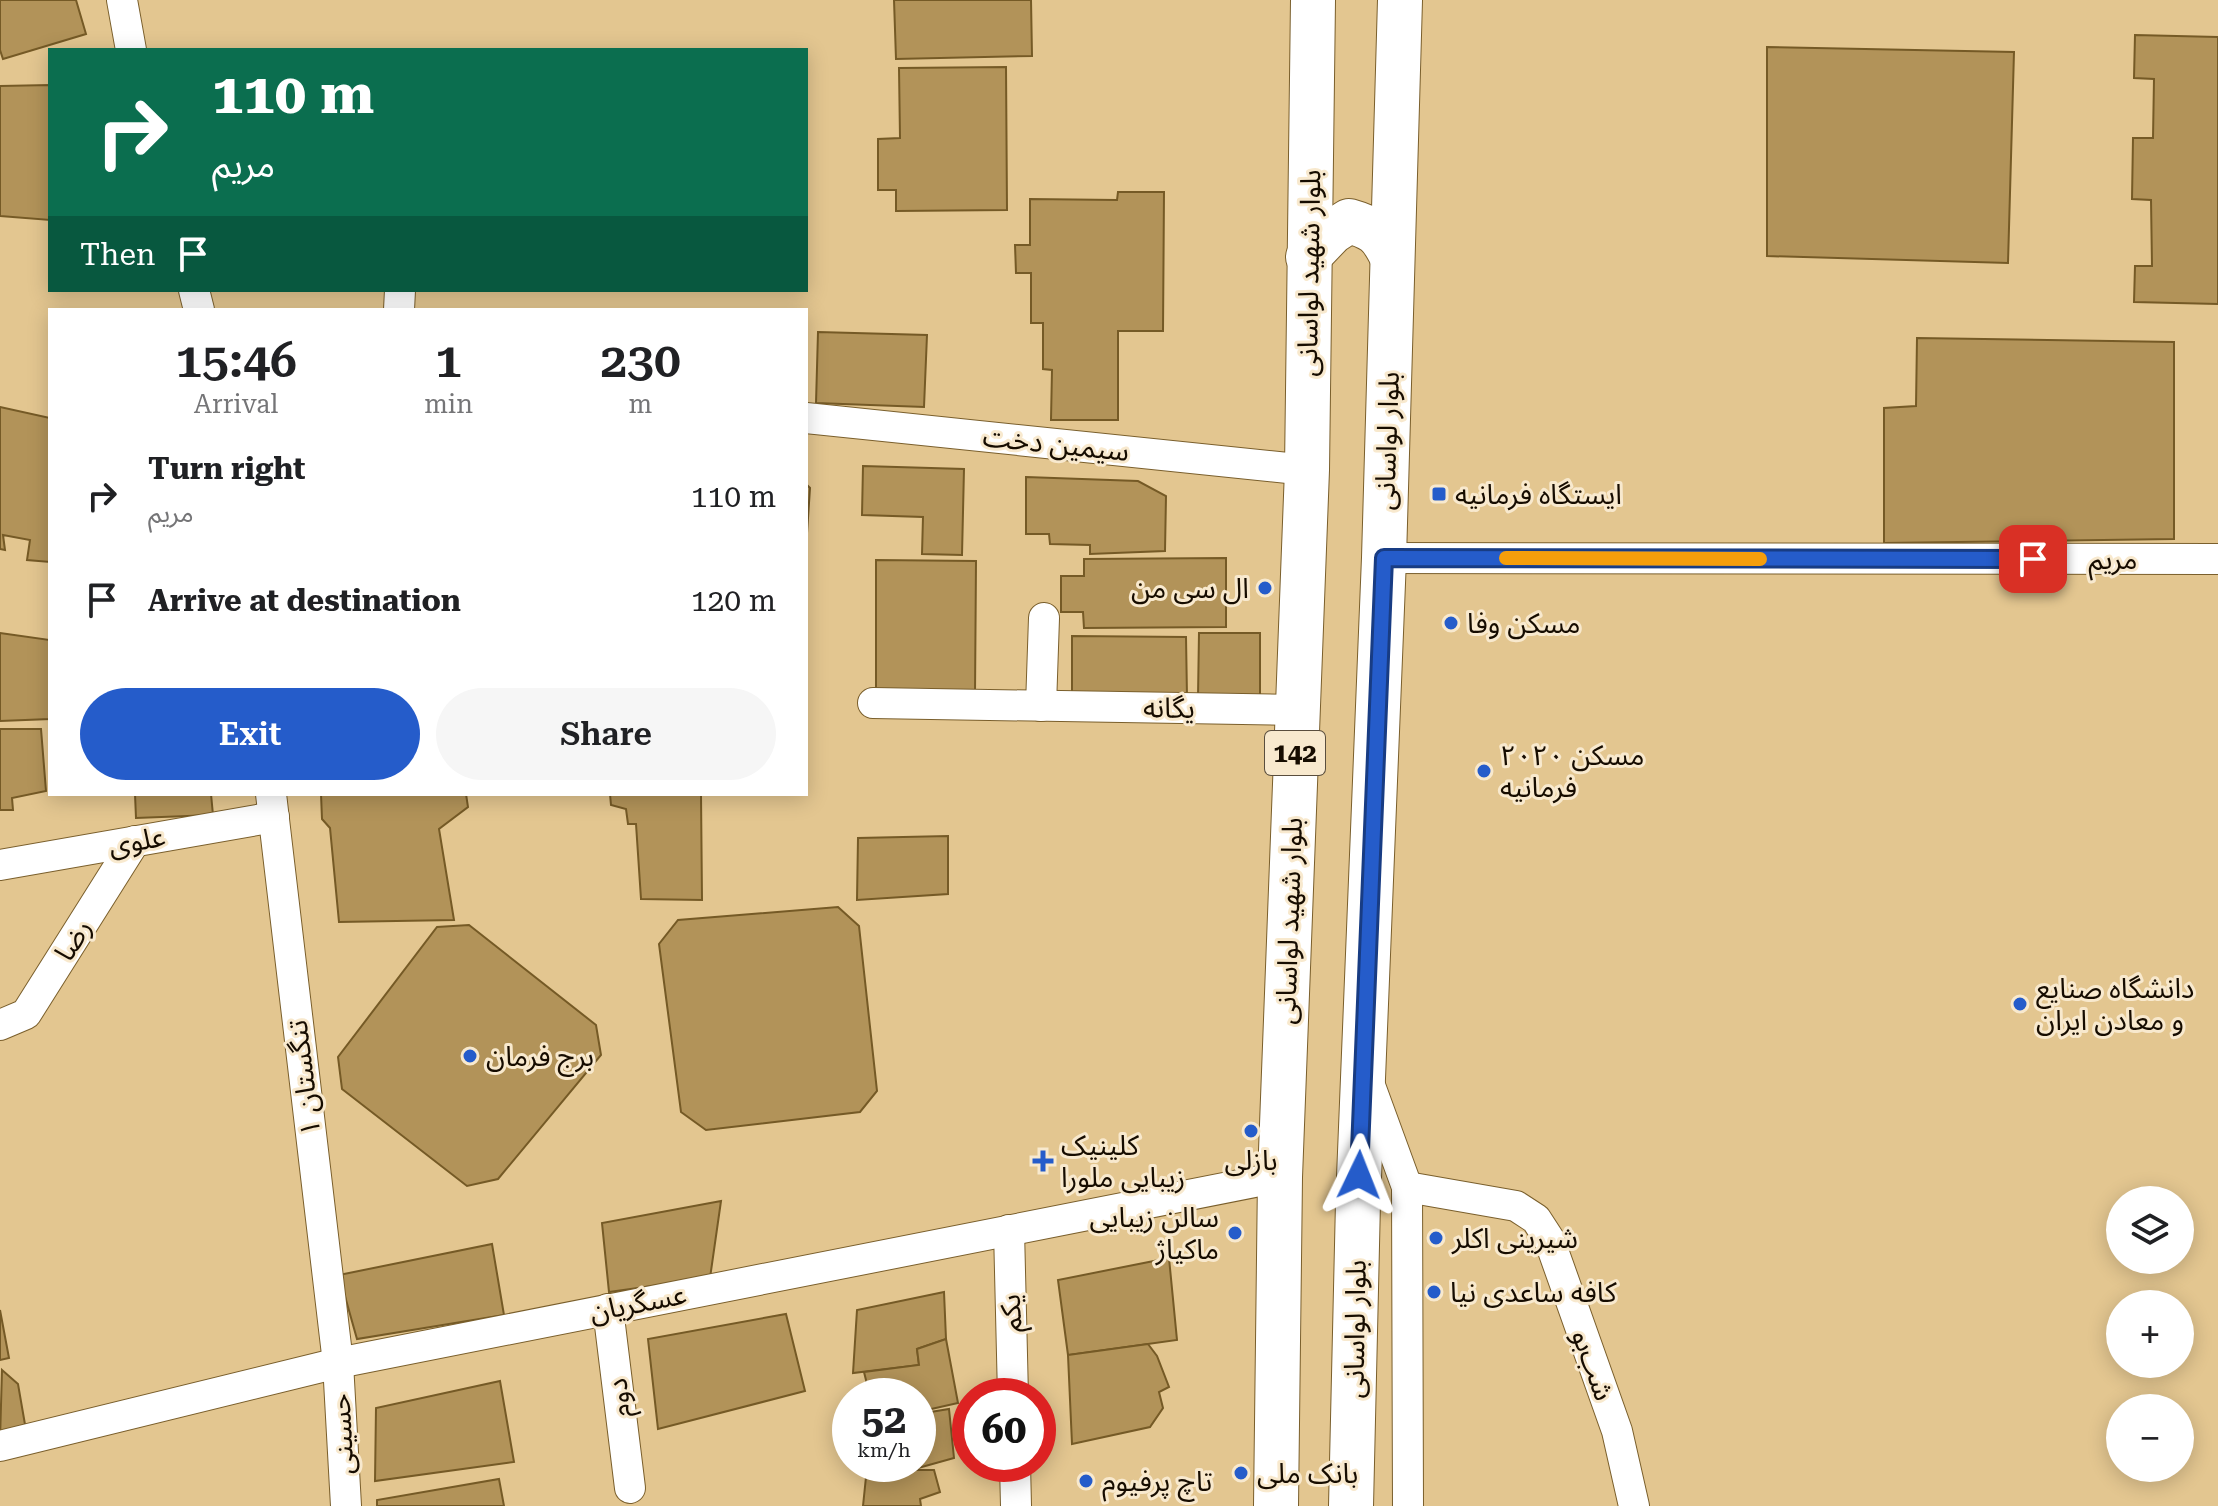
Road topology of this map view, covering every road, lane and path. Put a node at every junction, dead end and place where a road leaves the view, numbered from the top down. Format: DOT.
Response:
graph roads {
  1 [pos="122,0"];
  2 [pos="1313,0"];
  3 [pos="1400,0"];
  4 [pos="131,48"];
  5 [pos="1308,257"];
  6 [pos="1392,257"];
  7 [pos="808,418"];
  8 [pos="1307,470"];
  9 [pos="1384,558"];
  10 [pos="2218,559"];
  11 [pos="1044,618"];
  12 [pos="873,703"];
  13 [pos="1041,706"];
  14 [pos="1297,710"];
  15 [pos="272,805"];
  16 [pos="135,841"];
  17 [pos="0,865"];
  18 [pos="0,1025"];
  19 [pos="1363,1067"];
  20 [pos="1280,1177"];
  21 [pos="1407,1187"];
  22 [pos="1009,1230"];
  23 [pos="608,1309"];
  24 [pos="338,1363"];
  25 [pos="1013,1378"];
  26 [pos="0,1446"];
  27 [pos="1015,1482"];
  28 [pos="630,1488"];
  29 [pos="346,1506"];
  30 [pos="1016,1506"];
  31 [pos="1276,1506"];
  32 [pos="1351,1506"];
  33 [pos="1408,1506"];
  34 [pos="1634,1506"];
  1 -- 4 [label="street"];
  2 -- 5 [label="main road, بلوار شهید لواسانی / 142"];
  3 -- 6 [label="main road, بلوار لواسانی"];
  5 -- 6 [label="main road"];
  5 -- 8 [label="main road, بلوار شهید لواسانی / 142"];
  6 -- 9 [label="main road, بلوار لواسانی"];
  7 -- 8 [label="street, سیمین دخت"];
  8 -- 14 [label="main road, بلوار شهید لواسانی / 142"];
  9 -- 10 [label="street, مریم"];
  9 -- 19 [label="main road, بلوار لواسانی"];
  11 -- 13 [label="street"];
  12 -- 13 [label="street, یگانه"];
  13 -- 14 [label="street, یگانه"];
  14 -- 20 [label="main road, بلوار شهید لواسانی / 142"];
  15 -- 16 [label="street, علوی"];
  15 -- 24 [label="street, تنگستان ۱"];
  16 -- 17 [label="street, علوی"];
  16 -- 18 [label="street, رضا"];
  19 -- 21 [label="street"];
  19 -- 32 [label="main road, بلوار لواسانی"];
  20 -- 22 [label="street, عسگریان"];
  20 -- 31 [label="main road, بلوار شهید لواسانی / 142"];
  21 -- 33 [label="street"];
  21 -- 34 [label="street, شب‌بو"];
  22 -- 23 [label="street, عسگریان"];
  22 -- 25 [label="street, یکم"];
  23 -- 24 [label="street, عسگریان"];
  23 -- 28 [label="street, دوم"];
  24 -- 26 [label="street, عسگریان"];
  24 -- 29 [label="street, حسینی"];
  27 -- 30 [label="street"];
}
